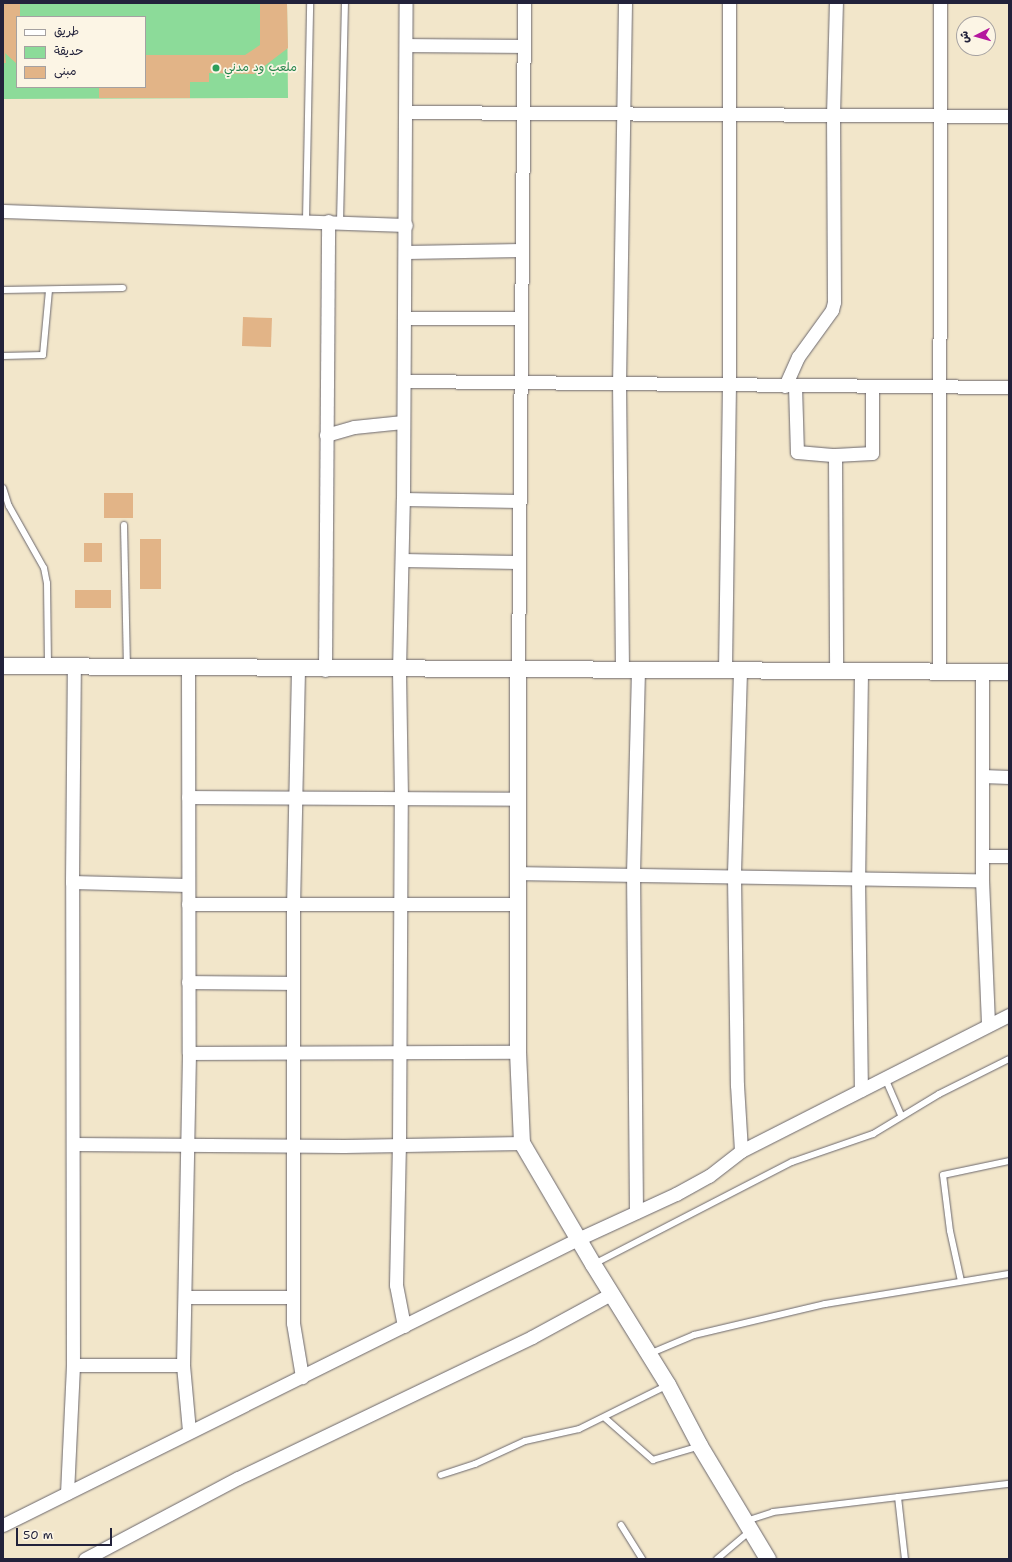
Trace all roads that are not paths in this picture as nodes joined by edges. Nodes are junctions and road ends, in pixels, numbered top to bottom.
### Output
1 (310, 3) edge
2 (345, 3) edge
3 (406, 3) edge
4 (524, 3) edge
5 (625, 3) edge
6 (729, 3) edge
7 (836, 3) edge
8 (940, 3) edge
9 (406, 45) junction
10 (523, 46) junction
11 (406, 112) junction
12 (521, 115) junction
13 (729, 115) junction
14 (833, 115) junction
15 (624, 116) junction
16 (941, 116) junction
17 (1009, 116) edge
18 (3, 211) edge
19 (306, 220) junction
20 (334, 221) junction
21 (406, 225) junction
22 (521, 250) junction
23 (406, 252) junction
24 (123, 288) dead end
25 (3, 290) edge
26 (49, 290) junction
27 (404, 318) junction
28 (521, 318) junction
29 (3, 356) edge
30 (404, 381) junction
31 (520, 384) junction
32 (619, 385) junction
33 (729, 386) junction
34 (790, 386) junction
35 (872, 386) junction
36 (940, 386) junction
37 (1009, 387) edge
38 (403, 422) junction
39 (326, 436) junction
40 (835, 455) junction
41 (3, 488) edge
42 (403, 499) junction
43 (519, 501) junction
44 (124, 525) dead end
45 (402, 560) junction
46 (518, 562) junction
47 (3, 666) edge
48 (48, 667) junction
49 (74, 667) junction
50 (127, 667) junction
51 (188, 668) junction
52 (622, 668) junction
53 (298, 669) junction
54 (638, 669) junction
55 (325, 670) junction
56 (399, 670) junction
57 (518, 670) junction
58 (733, 670) junction
59 (836, 672) junction
60 (861, 672) junction
61 (939, 672) junction
62 (982, 672) junction
63 (1009, 672) edge
64 (982, 776) junction
65 (1009, 777) edge
66 (188, 797) junction
67 (401, 798) junction
68 (295, 799) junction
69 (517, 799) junction
70 (983, 856) junction
71 (1009, 856) edge
72 (518, 873) junction
73 (633, 874) junction
74 (734, 876) junction
75 (858, 879) junction
76 (982, 880) junction
77 (72, 882) junction
78 (187, 885) junction
79 (188, 904) junction
80 (293, 904) junction
81 (519, 904) junction
82 (400, 905) junction
83 (188, 982) junction
84 (293, 982) junction
85 (1009, 1015) edge
86 (988, 1025) junction
87 (292, 1052) junction
88 (400, 1052) junction
89 (518, 1052) junction
90 (189, 1053) junction
91 (1009, 1058) edge
92 (886, 1078) junction
93 (862, 1090) junction
94 (902, 1115) junction
95 (522, 1143) junction
96 (73, 1144) junction
97 (188, 1144) junction
98 (399, 1145) junction
99 (293, 1146) junction
100 (741, 1151) junction
101 (1009, 1160) edge
102 (636, 1212) junction
103 (578, 1239) junction
104 (593, 1264) junction
105 (1009, 1274) edge
106 (961, 1281) junction
107 (611, 1294) junction
108 (185, 1297) junction
109 (293, 1298) junction
110 (404, 1326) junction
111 (649, 1354) junction
112 (73, 1365) junction
113 (183, 1365) junction
114 (302, 1377) junction
115 (668, 1385) junction
116 (605, 1418) junction
117 (189, 1431) junction
118 (700, 1446) junction
119 (441, 1475) dead end
120 (1009, 1484) edge
121 (67, 1493) junction
122 (898, 1497) junction
123 (3, 1525) edge
124 (621, 1525) dead end
125 (749, 1526) junction
126 (85, 1559) edge
127 (642, 1559) edge
128 (717, 1559) edge
129 (768, 1559) edge
130 (905, 1559) edge

1 - 19 lane
2 - 20 lane
3 - 9 street
4 - 10 street
5 - 15 street
6 - 13 street
7 - 14 street
8 - 16 street
9 - 10 street
9 - 11 street
10 - 12 street
11 - 12 street
11 - 21 street
12 - 15 street
12 - 22 street
13 - 14 street
13 - 15 street
13 - 33 street
14 - 16 street
14 - 34 street
15 - 32 street
16 - 17 street
16 - 36 street
18 - 19 street
19 - 20 street
20 - 21 street
20 - 39 street
21 - 23 street
22 - 23 street
22 - 28 street
23 - 27 street
24 - 26 lane
25 - 26 lane
26 - 29 lane
27 - 28 street
27 - 30 street
28 - 31 street
30 - 31 street
30 - 38 street
31 - 32 street
31 - 43 street
32 - 33 street
32 - 52 street
33 - 34 street
33 - 58 street
34 - 35 street
34 - 40 street
35 - 36 street
35 - 40 street
36 - 37 street
36 - 61 street
38 - 39 street
38 - 42 street
39 - 55 street
40 - 59 street
41 - 48 lane
42 - 43 street
42 - 45 street
43 - 46 street
44 - 50 lane
45 - 46 street
45 - 56 street
46 - 57 street
47 - 48 street
48 - 49 street
49 - 50 street
49 - 77 street
50 - 51 street
51 - 53 street
51 - 66 street
52 - 54 street
52 - 57 street
53 - 55 street
53 - 68 street
54 - 58 street
54 - 73 street
55 - 56 street
56 - 57 street
56 - 67 street
57 - 69 street
58 - 59 street
58 - 74 street
59 - 60 street
60 - 61 street
60 - 75 street
61 - 62 street
62 - 63 street
62 - 64 street
64 - 65 street
64 - 70 street
66 - 68 street
66 - 78 street
67 - 68 street
67 - 69 street
67 - 82 street
68 - 80 street
69 - 72 street
70 - 71 street
70 - 76 street
72 - 73 street
72 - 81 street
73 - 74 street
73 - 102 street
74 - 75 street
74 - 100 street
75 - 76 street
75 - 93 street
76 - 86 street
77 - 78 street
77 - 96 street
78 - 79 street
79 - 80 street
79 - 83 street
80 - 82 street
80 - 84 street
81 - 82 street
81 - 89 street
82 - 88 street
83 - 84 street
83 - 90 street
84 - 87 street
85 - 86 street
86 - 92 street
87 - 88 street
87 - 90 street
87 - 99 street
88 - 89 street
88 - 98 street
89 - 95 street
90 - 97 street
91 - 94 lane
92 - 93 street
92 - 94 lane
93 - 100 street
94 - 104 lane
95 - 98 street
95 - 103 street
96 - 97 street
96 - 112 street
97 - 99 street
97 - 108 street
98 - 99 street
98 - 110 street
99 - 109 street
100 - 102 street
101 - 106 lane
102 - 103 street
103 - 104 street
103 - 110 street
104 - 107 street
105 - 106 lane
106 - 111 lane
107 - 111 street
107 - 126 street
108 - 109 street
108 - 113 street
109 - 114 street
110 - 114 street
111 - 115 street
112 - 113 street
112 - 121 street
113 - 117 street
114 - 117 street
115 - 116 lane
115 - 118 street
116 - 118 lane
116 - 119 lane
117 - 121 street
118 - 125 street
120 - 122 lane
121 - 123 street
122 - 125 lane
122 - 130 lane
124 - 127 lane
125 - 128 lane
125 - 129 street

